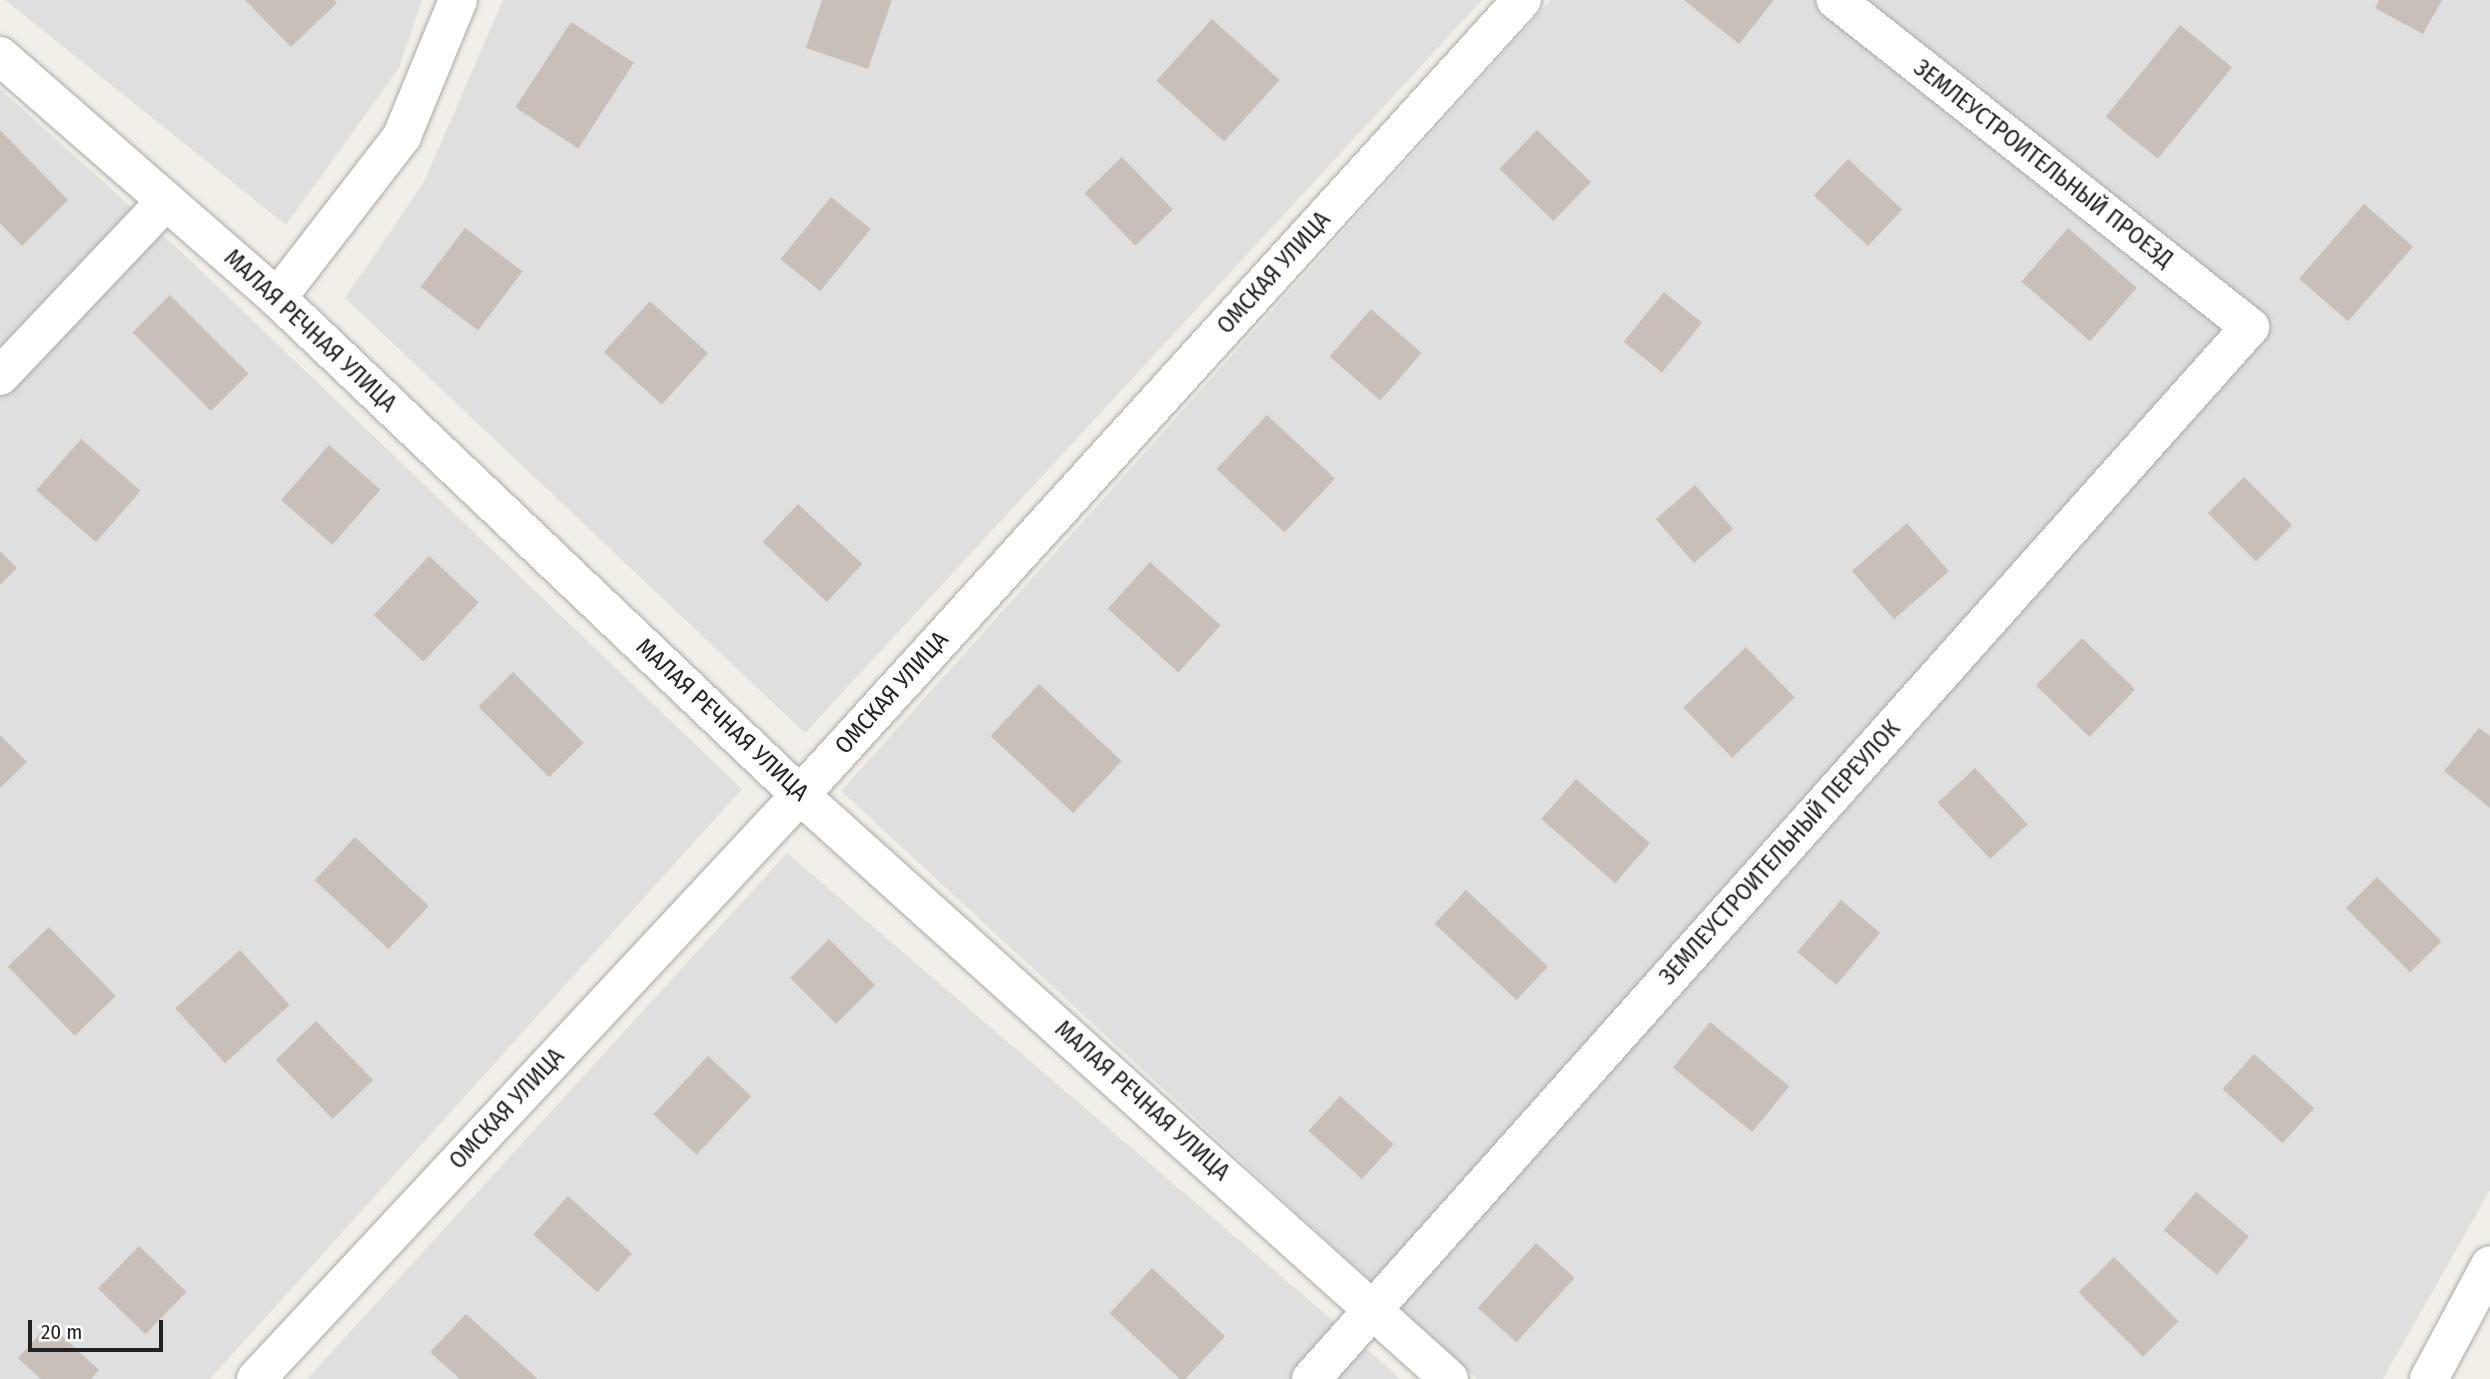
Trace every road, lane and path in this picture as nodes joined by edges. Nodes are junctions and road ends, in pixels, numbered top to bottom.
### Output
1 (458, 0) edge
2 (1522, 0) edge
3 (1836, 0) edge
4 (0, 56) edge
5 (166, 201) junction
6 (277, 298) junction
7 (2250, 327) joint
8 (0, 376) edge
9 (800, 795) junction
10 (2490, 1265) edge
11 (1373, 1307) junction
12 (256, 1379) edge
13 (1311, 1379) edge
14 (1449, 1379) edge
15 (2429, 1379) edge

1 - 6 street
2 - 9 street, ОМСКАЯ УЛИЦА
3 - 7 street, ЗЕМЛЕУСТРОИТЕЛЬНЫЙ ПРОЕЗД
4 - 5 street, МАЛАЯ РЕЧНАЯ УЛИЦА
5 - 6 street, МАЛАЯ РЕЧНАЯ УЛИЦА
5 - 8 street
6 - 9 street, МАЛАЯ РЕЧНАЯ УЛИЦА
7 - 11 street, ЗЕМЛЕУСТРОИТЕЛЬНЫЙ ПЕРЕУЛОК
9 - 11 street, МАЛАЯ РЕЧНАЯ УЛИЦА
9 - 12 street, ОМСКАЯ УЛИЦА
10 - 15 street
11 - 13 street, ЗЕМЛЕУСТРОИТЕЛЬНЫЙ ПЕРЕУЛОК
11 - 14 street, МАЛАЯ РЕЧНАЯ УЛИЦА

